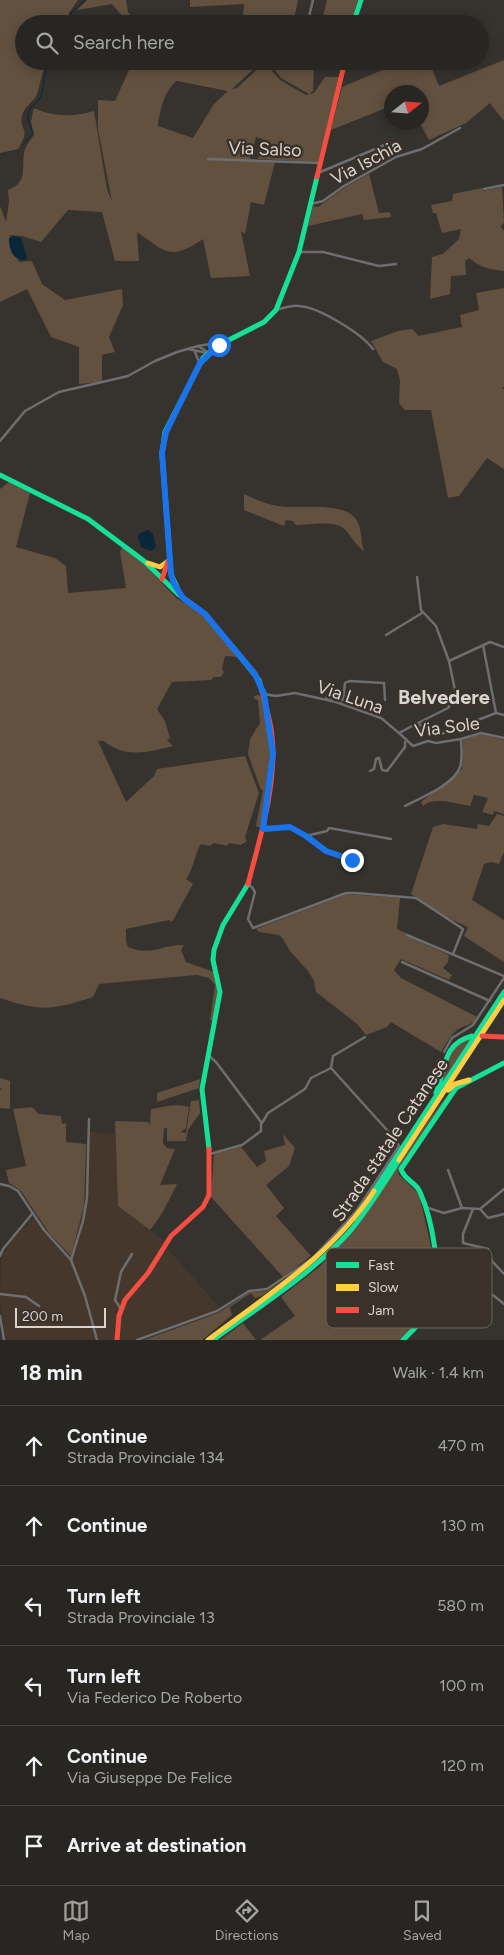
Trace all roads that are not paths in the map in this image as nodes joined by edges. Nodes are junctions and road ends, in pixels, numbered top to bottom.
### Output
1 (313, 0) edge
2 (361, 0) edge
3 (309, 15) edge
4 (356, 15) edge
5 (342, 70) edge
6 (460, 128) dead end
7 (387, 144) dead end
8 (208, 159) dead end
9 (321, 163) junction
10 (318, 173) junction
11 (504, 184) edge
12 (484, 189) dead end
13 (311, 204) junction
14 (299, 252) junction
15 (396, 264) dead end
16 (276, 310) junction
17 (226, 341) junction
18 (198, 346) junction
19 (187, 349) junction
20 (373, 349) dead end
21 (194, 350) junction
22 (209, 353) junction
23 (200, 363) junction
24 (0, 441) edge
25 (0, 475) edge
26 (168, 541) junction
27 (168, 560) junction
28 (144, 561) junction
29 (171, 574) junction
30 (417, 577) dead end
31 (162, 579) junction
32 (183, 598) junction
33 (422, 612) junction
34 (386, 635) dead end
35 (483, 646) junction
36 (504, 647) edge
37 (449, 661) junction
38 (264, 694) junction
39 (322, 699) junction
40 (385, 700) dead end
41 (496, 713) junction
42 (504, 715) edge
43 (418, 723) junction
44 (399, 733) junction
45 (504, 738) edge
46 (461, 739) junction
47 (405, 741) junction
48 (370, 771) dead end
49 (405, 806) dead end
50 (263, 829) junction
51 (306, 836) junction
52 (391, 839) dead end
53 (355, 863) dead end
54 (248, 886) junction
55 (408, 935) dead end
56 (453, 954) junction
57 (402, 962) dead end
58 (504, 977) edge
59 (504, 992) edge
60 (490, 1000) junction
61 (504, 1000) edge
62 (472, 1036) dead end
63 (482, 1036) dead end
64 (365, 1037) dead end
65 (504, 1037) edge
66 (444, 1052) dead end
67 (208, 1055) junction
68 (504, 1063) edge
69 (331, 1068) junction
70 (469, 1080) junction
71 (441, 1096) junction
72 (427, 1112) junction
73 (89, 1119) dead end
74 (262, 1125) junction
75 (210, 1154) junction
76 (448, 1170) dead end
77 (0, 1184) edge
78 (504, 1189) edge
79 (423, 1207) junction
80 (462, 1208) junction
81 (473, 1208) junction
82 (480, 1209) junction
83 (32, 1214) junction
84 (504, 1214) edge
85 (328, 1248) edge
86 (334, 1248) edge
87 (433, 1248) edge
88 (484, 1248) edge
89 (326, 1250) edge
90 (132, 1254) dead end
91 (326, 1255) edge
92 (0, 1256) edge
93 (71, 1260) junction
94 (492, 1260) edge
95 (504, 1274) edge
96 (0, 1294) edge
97 (492, 1294) edge
98 (504, 1304) edge
99 (39, 1306) dead end
100 (121, 1309) junction
101 (0, 1316) edge
102 (413, 1328) edge
103 (4, 1340) edge
104 (97, 1340) edge
105 (117, 1340) edge
106 (137, 1340) edge
107 (208, 1340) edge
108 (213, 1340) edge
109 (403, 1340) edge

1 - 3 street
2 - 4 main road
5 - 9 main road
6 - 13 street, Via Ischia
7 - 10 street
8 - 9 street, Via Salso
9 - 10 main road
10 - 13 main road
11 - 12 street
13 - 14 main road
14 - 15 street
14 - 16 main road
16 - 17 main road
16 - 20 street
17 - 18 street
17 - 22 main road
18 - 19 street
18 - 22 street
19 - 21 street
19 - 24 street
21 - 22 street
21 - 23 street
22 - 23 main road
23 - 26 main road
25 - 28 main road
26 - 27 main road
26 - 29 main road
27 - 28 main road
27 - 31 main road
28 - 31 main road
29 - 31 main road
29 - 32 main road
30 - 33 street
31 - 32 main road
32 - 38 main road
33 - 34 street
33 - 37 street
35 - 36 street
35 - 37 street
35 - 41 street
37 - 43 street, Via Luna
38 - 39 street, Via Luna
38 - 50 main road
39 - 40 street
39 - 44 street, Via Luna
41 - 42 street
41 - 43 street
43 - 44 street, Via Luna
44 - 47 street, Via Sole
45 - 46 street, Via Sole
46 - 47 street, Via Sole
46 - 49 street
47 - 48 street
50 - 51 street
50 - 54 main road
51 - 52 street
51 - 53 street
54 - 56 street
54 - 67 main road
55 - 56 street
56 - 58 street
57 - 60 street
58 - 60 street
59 - 72 main road, Strada statale Catanese
60 - 66 street
61 - 71 main road, Strada statale Catanese
62 - 72 main road
63 - 65 main road
64 - 69 street
67 - 74 street
67 - 75 main road
68 - 70 main road
69 - 74 street
69 - 106 street
70 - 71 main road
70 - 79 main road
71 - 86 main road, Strada statale Catanese
72 - 85 main road, Strada statale Catanese
73 - 93 street
74 - 75 street
75 - 100 main road
76 - 80 street
77 - 83 street
78 - 82 street
79 - 80 street
79 - 87 main road
80 - 81 street
81 - 82 street
81 - 88 street
82 - 84 street
83 - 92 street
83 - 93 street
89 - 107 main road, Strada statale Catanese
90 - 100 street
91 - 108 main road, Strada statale Catanese
93 - 104 street
94 - 95 street
96 - 99 street
97 - 98 street
100 - 105 main road
101 - 103 street
102 - 109 main road

